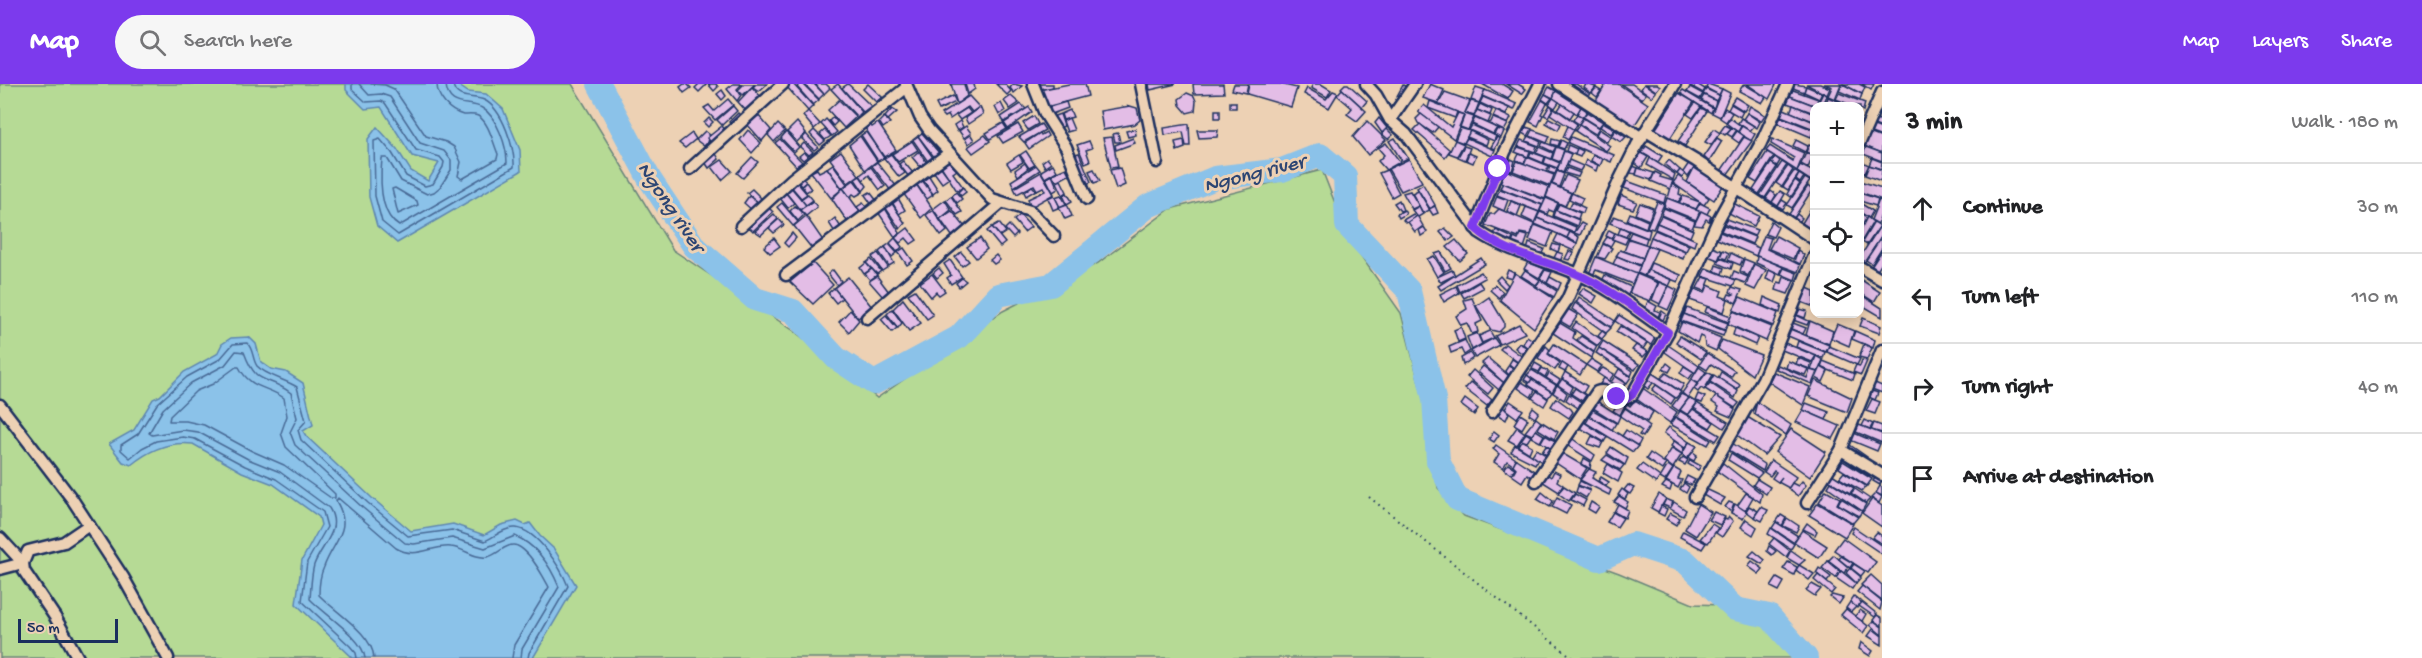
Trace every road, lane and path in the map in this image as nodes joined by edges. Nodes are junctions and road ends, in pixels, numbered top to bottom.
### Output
1 (783, 84) edge
2 (1033, 84) edge
3 (1141, 84) edge
4 (1366, 84) edge
5 (1415, 84) edge
6 (1540, 84) edge
7 (1559, 84) edge
8 (1675, 84) edge
9 (1788, 84) edge
10 (907, 85) edge
11 (1882, 92) edge
12 (1390, 120) junction
13 (1864, 133) edge
14 (1644, 134) junction
15 (949, 153) junction
16 (1157, 162) dead end
17 (690, 169) dead end
18 (1736, 189) junction
19 (1087, 199) dead end
20 (1001, 204) junction
21 (741, 226) dead end
22 (1475, 228) junction
23 (1054, 236) dead end
24 (1810, 236) edge
25 (1812, 264) edge
26 (1864, 269) edge
27 (786, 275) dead end
28 (1579, 275) junction
29 (1882, 280) edge
30 (867, 318) dead end
31 (1668, 332) junction
32 (1882, 350) edge
33 (0, 405) edge
34 (1492, 412) dead end
35 (1841, 450) junction
36 (1882, 475) edge
37 (1536, 481) dead end
38 (1369, 497) dead end
39 (1695, 497) dead end
40 (1808, 503) dead end
41 (89, 525) junction
42 (0, 538) edge
43 (23, 563) junction
44 (0, 569) edge
45 (78, 658) edge
46 (168, 658) edge
47 (1573, 658) edge

1 - 17 street
2 - 19 street
3 - 16 street
4 - 12 street
5 - 12 street
6 - 22 street
7 - 14 street
8 - 14 street
9 - 18 street
10 - 15 street
10 - 21 street
11 - 13 street
12 - 22 street
14 - 18 street
14 - 28 street
15 - 20 street
15 - 27 street
18 - 24 street
18 - 31 street
20 - 23 street
20 - 30 street
22 - 28 street
25 - 39 street
26 - 29 street
28 - 31 street
28 - 34 street
31 - 37 street
32 - 35 street
33 - 41 street
35 - 36 street
35 - 40 street
38 - 47 path
41 - 43 street
41 - 46 street
42 - 43 street
43 - 44 street
43 - 45 street

